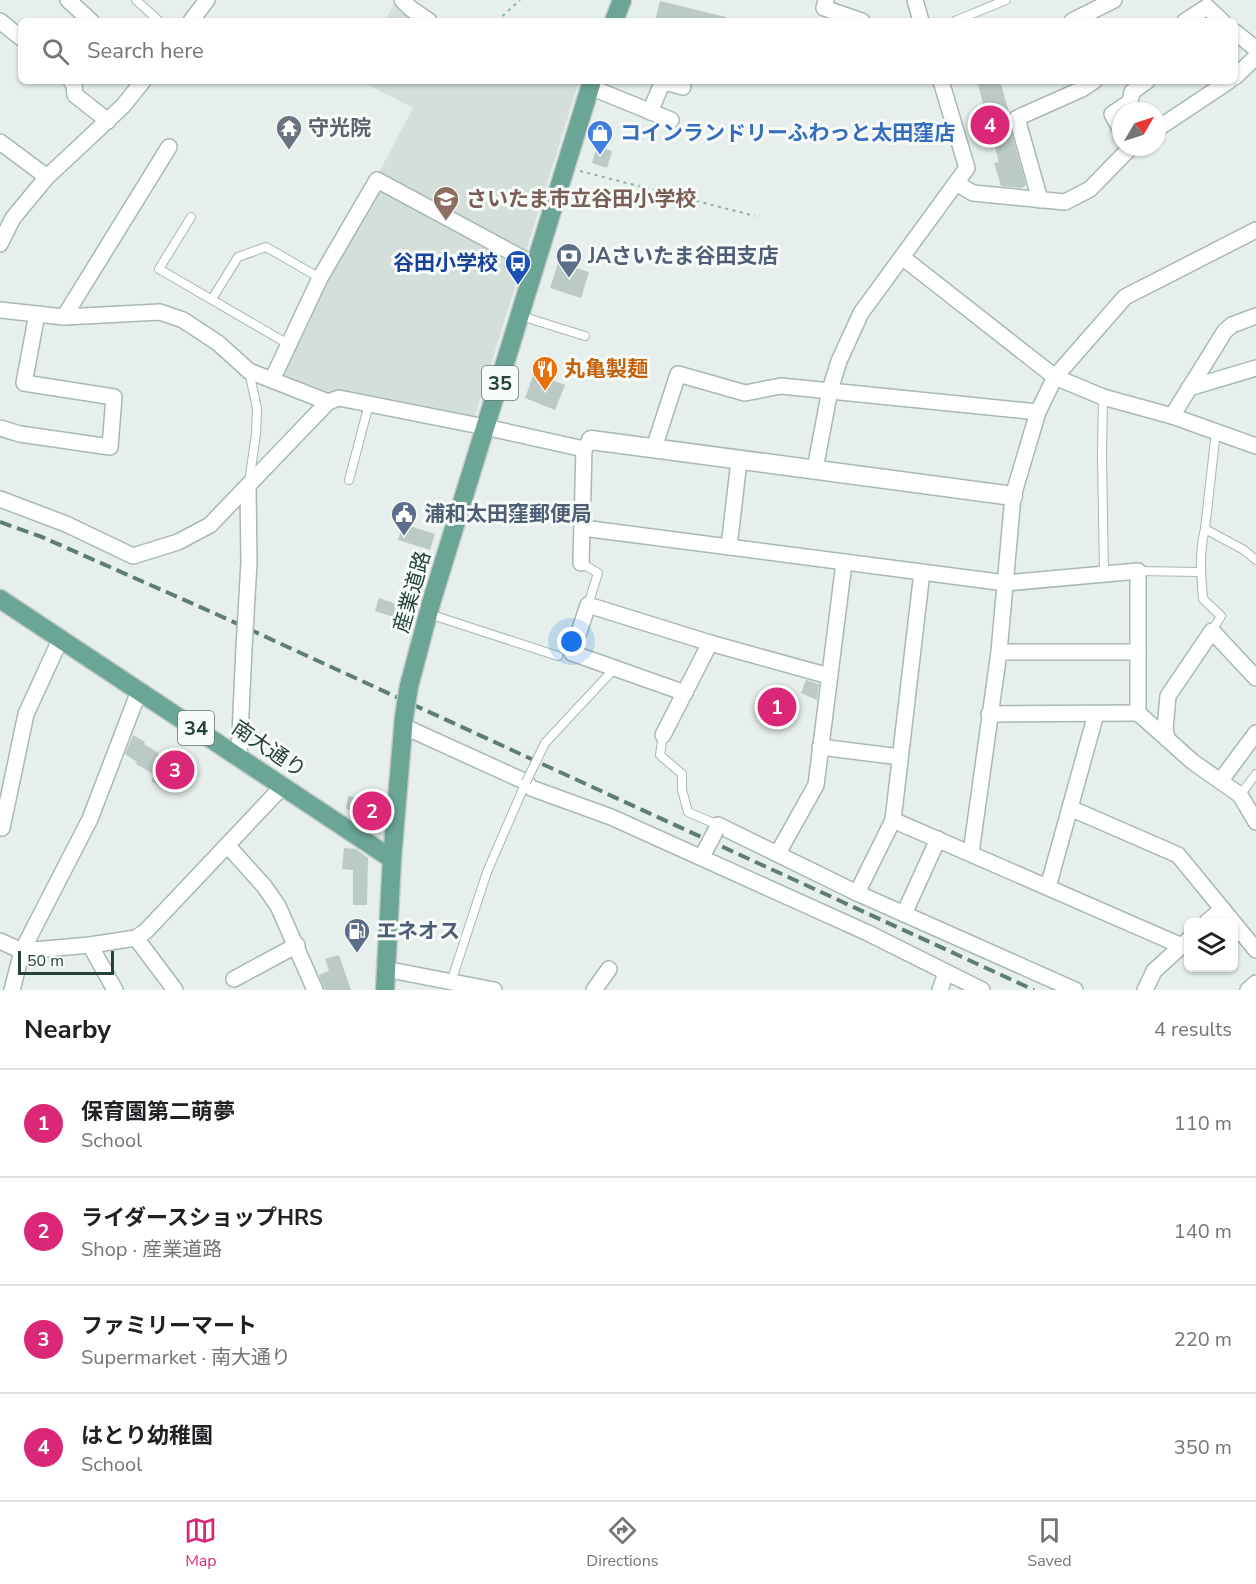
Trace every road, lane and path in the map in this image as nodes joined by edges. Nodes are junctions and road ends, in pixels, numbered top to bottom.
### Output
1 (68, 0) edge
2 (136, 0) edge
3 (402, 0) edge
4 (520, 0) edge
5 (622, 0) edge
6 (826, 0) edge
7 (915, 0) edge
8 (1006, 0) edge
9 (1114, 0) edge
10 (205, 1) edge
11 (88, 18) edge
12 (156, 18) edge
13 (193, 18) edge
14 (425, 18) edge
15 (500, 18) edge
16 (615, 18) edge
17 (853, 18) edge
18 (920, 18) edge
19 (962, 18) edge
20 (1078, 18) edge
21 (1190, 18) edge
22 (1219, 18) edge
23 (0, 21) edge
24 (1238, 34) edge
25 (18, 36) edge
26 (1256, 49) edge
27 (1256, 57) edge
28 (1238, 74) edge
29 (74, 84) edge
30 (141, 84) edge
31 (591, 84) edge
32 (661, 84) edge
33 (672, 84) edge
34 (942, 84) edge
35 (1090, 84) edge
36 (1143, 84) edge
37 (1224, 84) edge
38 (683, 87) dead end
39 (1130, 102) edge
40 (650, 111) junction
41 (671, 120) dead end
42 (108, 121) junction
43 (1166, 123) edge
44 (0, 142) edge
45 (169, 147) dead end
46 (1122, 156) edge
47 (566, 167) junction
48 (47, 177) junction
49 (956, 183) junction
50 (1040, 200) junction
51 (0, 209) edge
52 (755, 216) dead end
53 (191, 217) dead end
54 (13, 218) junction
55 (1256, 230) edge
56 (0, 244) edge
57 (902, 257) junction
58 (535, 265) junction
59 (320, 278) junction
60 (212, 299) junction
61 (0, 310) edge
62 (37, 314) junction
63 (521, 316) junction
64 (1256, 316) edge
65 (64, 317) junction
66 (585, 336) dead end
67 (288, 344) junction
68 (1256, 368) edge
69 (249, 370) junction
70 (1055, 377) junction
71 (272, 380) junction
72 (1189, 388) junction
73 (830, 390) junction
74 (1103, 397) junction
75 (328, 402) junction
76 (369, 404) junction
77 (1038, 412) junction
78 (1172, 416) junction
79 (485, 427) junction
80 (0, 429) edge
81 (1216, 432) junction
82 (588, 445) junction
83 (1256, 446) edge
84 (654, 448) junction
85 (739, 461) junction
86 (815, 469) junction
87 (350, 480) dead end
88 (248, 486) junction
89 (1014, 496) junction
90 (0, 499) edge
91 (583, 528) junction
92 (1205, 529) junction
93 (729, 547) junction
94 (1256, 560) edge
95 (581, 563) joint
96 (844, 563) junction
97 (1138, 571) junction
98 (922, 572) junction
99 (1200, 572) junction
100 (1104, 574) junction
101 (1006, 583) junction
102 (0, 599) edge
103 (588, 605) junction
104 (429, 614) junction
105 (1212, 631) junction
106 (60, 640) junction
107 (710, 643) junction
108 (999, 652) junction
109 (1138, 652) junction
110 (558, 656) dead end
111 (615, 668) junction
112 (829, 676) junction
113 (1256, 678) edge
114 (139, 691) junction
115 (685, 693) junction
116 (1138, 713) junction
117 (989, 714) junction
118 (1096, 714) junction
119 (404, 721) junction
120 (1256, 733) edge
121 (663, 735) joint
122 (1167, 738) junction
123 (820, 747) junction
124 (239, 756) junction
125 (900, 757) junction
126 (1256, 774) edge
127 (1221, 780) junction
128 (526, 782) junction
129 (284, 786) junction
130 (1240, 795) junction
131 (1070, 808) junction
132 (893, 819) junction
133 (1256, 822) edge
134 (1, 828) edge
135 (717, 828) junction
136 (938, 839) junction
137 (228, 846) junction
138 (778, 853) junction
139 (971, 853) junction
140 (703, 855) junction
141 (392, 859) junction
142 (1048, 887) junction
143 (857, 893) junction
144 (1222, 909) junction
145 (904, 914) junction
146 (1212, 918) edge
147 (136, 938) junction
148 (0, 941) edge
149 (1184, 943) edge
150 (1184, 944) edge
151 (90, 945) junction
152 (297, 945) junction
153 (1256, 950) edge
154 (22, 951) junction
155 (385, 969) junction
156 (609, 969) dead end
157 (946, 973) junction
158 (234, 979) dead end
159 (451, 982) junction
160 (1256, 984) edge
161 (12, 990) edge
162 (115, 990) edge
163 (175, 990) edge
164 (315, 990) edge
165 (385, 990) edge
166 (494, 990) edge
167 (594, 990) edge
168 (940, 990) edge
169 (982, 990) edge
170 (1075, 990) edge
171 (1145, 990) edge
172 (1248, 990) edge

1 - 11 street
2 - 12 lane
3 - 14 street
4 - 15 path
5 - 16 main road
6 - 17 street
7 - 18 street
8 - 19 lane
9 - 20 street
10 - 13 street
21 - 22 street
23 - 25 street
24 - 26 street
27 - 28 street
29 - 42 street
30 - 42 street
31 - 40 street
31 - 47 main road, 産業道路 / 35
32 - 40 street
33 - 38 street
34 - 49 street
35 - 50 street
36 - 39 street
37 - 43 street
40 - 41 street
42 - 48 street
44 - 48 street
45 - 65 street
46 - 50 street
47 - 52 path
47 - 58 main road, 産業道路 / 35
48 - 54 street
49 - 50 street
49 - 57 street
51 - 54 street
53 - 60 lane
54 - 56 street
55 - 70 street
57 - 70 street
57 - 73 street
58 - 59 street
58 - 63 main road, 産業道路 / 35
59 - 60 lane
59 - 67 street
60 - 67 lane
61 - 62 street
62 - 65 street
62 - 80 street
63 - 66 lane
63 - 79 main road, 産業道路 / 35
64 - 72 street
65 - 69 street
67 - 71 street
68 - 72 street
69 - 71 street
69 - 88 lane
70 - 74 street
70 - 77 street
71 - 75 street
72 - 78 street
73 - 77 street
73 - 84 street
73 - 86 street
74 - 78 street
74 - 100 lane
75 - 76 street
75 - 88 street
76 - 79 street
76 - 87 lane
77 - 89 street
78 - 81 street
79 - 82 street
79 - 104 main road, 産業道路 / 35
81 - 83 street
81 - 92 lane
82 - 84 street
82 - 91 street
84 - 85 street
85 - 86 street
85 - 93 street
86 - 89 street
88 - 90 street
88 - 124 street, bridge
89 - 101 street
91 - 93 street
91 - 95 street
92 - 94 lane
92 - 99 lane
93 - 96 street
95 - 103 lane
96 - 98 street
96 - 112 street
97 - 99 lane
97 - 100 street
97 - 109 street
98 - 101 street
98 - 125 street
99 - 105 lane
100 - 101 street
101 - 108 street
102 - 106 main road, 南大通り / 34
103 - 107 street
103 - 111 street
104 - 110 lane
104 - 119 main road, 産業道路 / 35, bridge
105 - 113 street
105 - 122 street
106 - 114 main road, 南大通り / 34
106 - 134 street
107 - 112 street
107 - 115 street
108 - 109 street
108 - 117 street
109 - 116 street
111 - 115 street
111 - 128 lane, bridge
112 - 123 street
114 - 124 main road, 南大通り / 34
114 - 154 street
115 - 121 street
116 - 118 street
116 - 122 street
117 - 118 street
117 - 139 street
118 - 131 street
119 - 128 street
119 - 141 main road, 産業道路 / 35
120 - 127 street
121 - 135 lane
122 - 127 street
123 - 125 street
123 - 138 street
124 - 129 main road, 南大通り / 34
125 - 132 street
126 - 130 lane
127 - 130 street
128 - 140 street
128 - 159 lane
129 - 137 street
129 - 141 main road, 南大通り / 34
130 - 133 street
131 - 142 street
131 - 144 street
132 - 136 street
132 - 143 street
135 - 138 street
135 - 140 street, bridge
136 - 139 street
136 - 145 street
137 - 147 street
137 - 152 street
138 - 143 street
139 - 142 street
140 - 157 street
141 - 155 main road, 産業道路
142 - 149 street
143 - 145 street
144 - 146 street
144 - 153 street
145 - 170 street
147 - 151 street
147 - 163 street
148 - 154 street
150 - 171 street
151 - 154 street
151 - 162 street
152 - 158 street
152 - 164 street
154 - 161 street
155 - 159 street
155 - 165 main road, 産業道路
156 - 167 street
157 - 168 street
157 - 169 street
159 - 166 street
160 - 172 street

